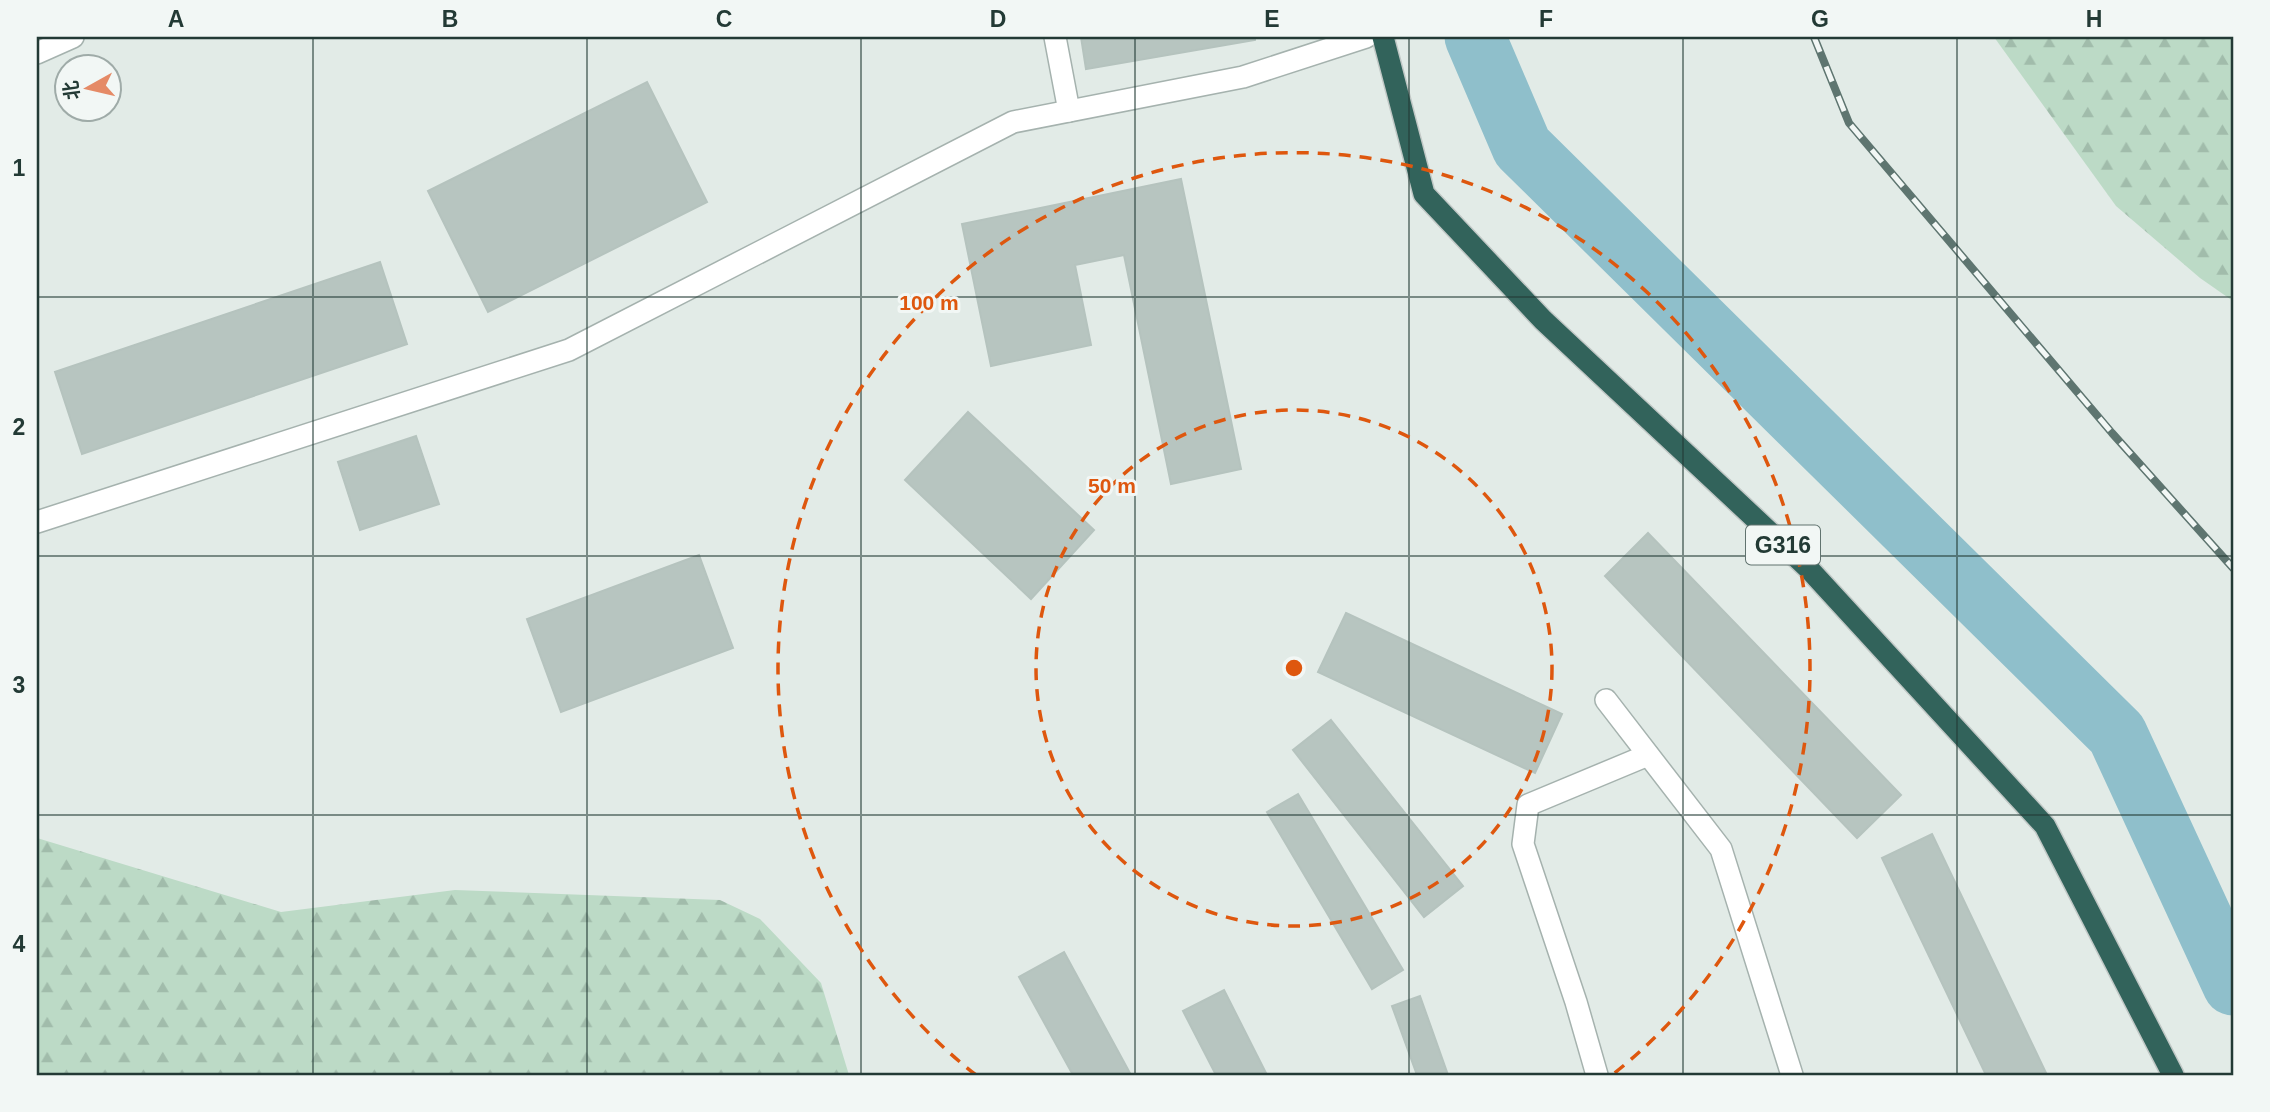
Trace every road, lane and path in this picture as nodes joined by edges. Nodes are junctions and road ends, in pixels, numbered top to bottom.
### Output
1 (73, 37) edge
2 (1055, 37) edge
3 (1366, 37) edge
4 (1383, 37) edge
5 (37, 53) edge
6 (1069, 111) junction
7 (37, 522) edge
8 (1606, 700) dead end
9 (1648, 755) junction
10 (1597, 1075) edge
11 (1792, 1075) edge
12 (2173, 1075) edge

1 - 5 street
2 - 6 street
3 - 6 street
4 - 12 highway, G316
6 - 7 street
8 - 9 street
9 - 10 street
9 - 11 street

